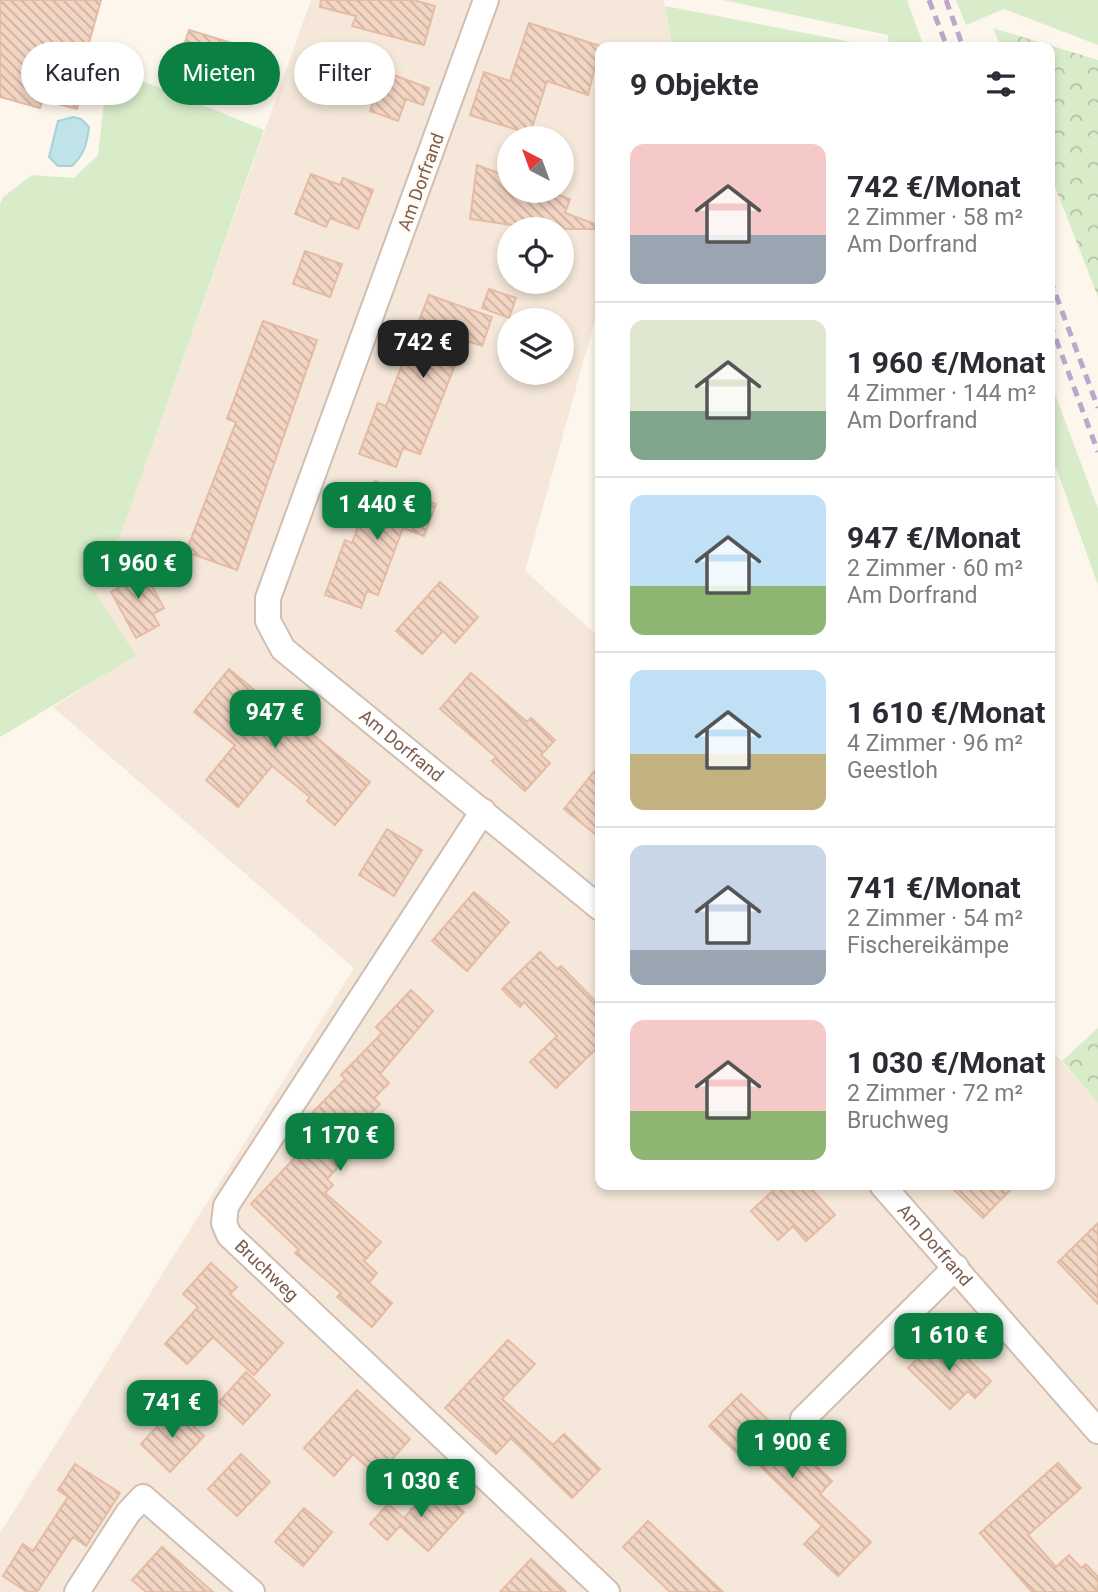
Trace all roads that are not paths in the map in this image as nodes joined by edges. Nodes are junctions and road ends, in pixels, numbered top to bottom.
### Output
1 (486, 0) edge
2 (483, 811) junction
3 (595, 904) edge
4 (887, 1190) edge
5 (956, 1267) junction
6 (803, 1419) dead end
7 (1098, 1431) edge
8 (77, 1592) edge
9 (252, 1592) edge
10 (607, 1592) edge

1 - 2 street, Am Dorfrand
2 - 3 street, Am Dorfrand
2 - 10 street, Bruchweg
4 - 5 street, Am Dorfrand
5 - 6 street
5 - 7 street, Am Dorfrand
8 - 9 street

